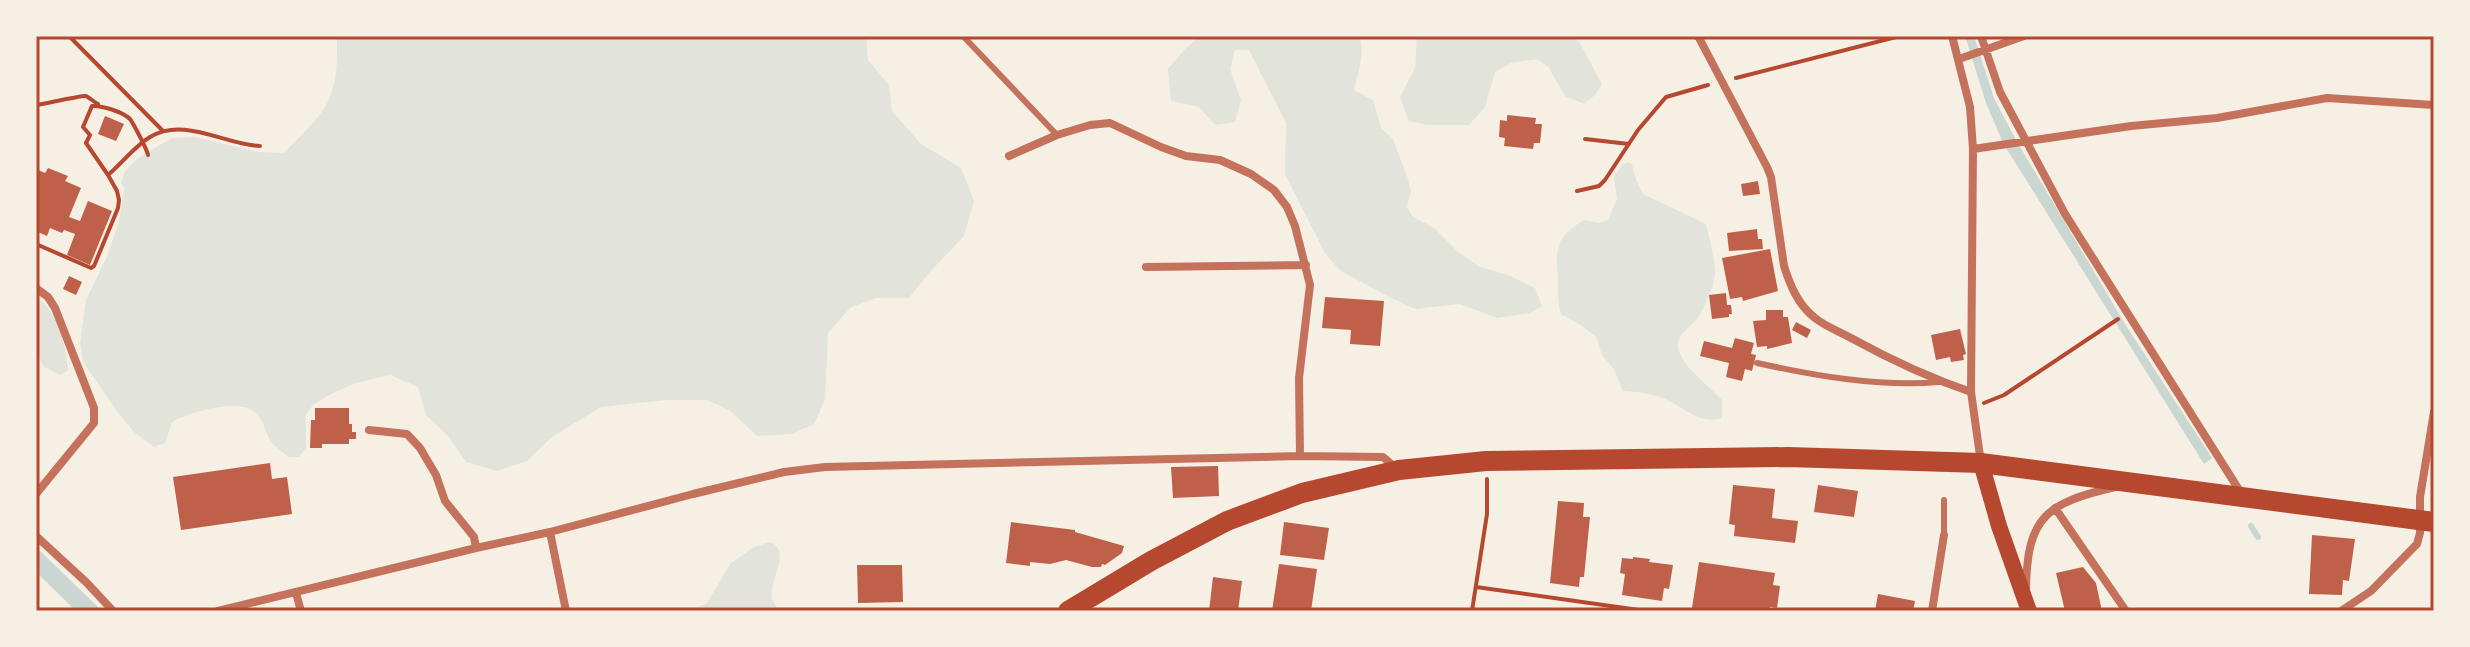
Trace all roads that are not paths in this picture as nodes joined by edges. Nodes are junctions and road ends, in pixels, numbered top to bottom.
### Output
1 (963, 36) edge
2 (1698, 36) edge
3 (1952, 36) edge
4 (1981, 36) edge
5 (2024, 36) edge
6 (1986, 51) junction
7 (1959, 59) junction
8 (2434, 105) edge
9 (1057, 135) junction
10 (2028, 141) junction
11 (1973, 149) junction
12 (1009, 156) dead end
13 (1306, 265) junction
14 (1146, 267) dead end
15 (36, 288) edge
16 (1757, 363) dead end
17 (1939, 382) junction
18 (1971, 392) junction
19 (2434, 412) edge
20 (369, 430) dead end
21 (1300, 456) junction
22 (1981, 463) junction
23 (1399, 470) junction
24 (2131, 483) junction
25 (36, 494) edge
26 (2243, 497) junction
27 (1944, 500) dead end
28 (2055, 508) junction
29 (2427, 521) edge
30 (550, 532) junction
31 (1944, 535) joint
32 (36, 536) edge
33 (476, 548) junction
34 (296, 593) junction
35 (2027, 606) edge
36 (113, 611) edge
37 (218, 611) edge
38 (301, 611) edge
39 (566, 611) edge
40 (1068, 611) edge
41 (1932, 611) edge
42 (2126, 611) edge
43 (2341, 611) edge

1 - 9 lane
2 - 17 street
3 - 7 street
4 - 6 street
5 - 6 street
6 - 7 street
6 - 10 street
7 - 11 street
8 - 10 street
9 - 12 street
9 - 13 street
10 - 11 street
10 - 26 street
11 - 18 street
13 - 14 street
13 - 21 street
15 - 25 street
16 - 17 lane
17 - 18 street
18 - 22 street
19 - 29 street
20 - 33 street
21 - 23 street
21 - 30 street
22 - 23 highway
22 - 24 highway
22 - 35 main road
23 - 40 highway
24 - 26 highway
24 - 28 street
26 - 29 highway
27 - 31 lane
28 - 35 street
28 - 42 street
29 - 43 street
30 - 33 street
30 - 39 street
31 - 41 street
32 - 36 street
33 - 34 street
34 - 37 street
34 - 38 street

